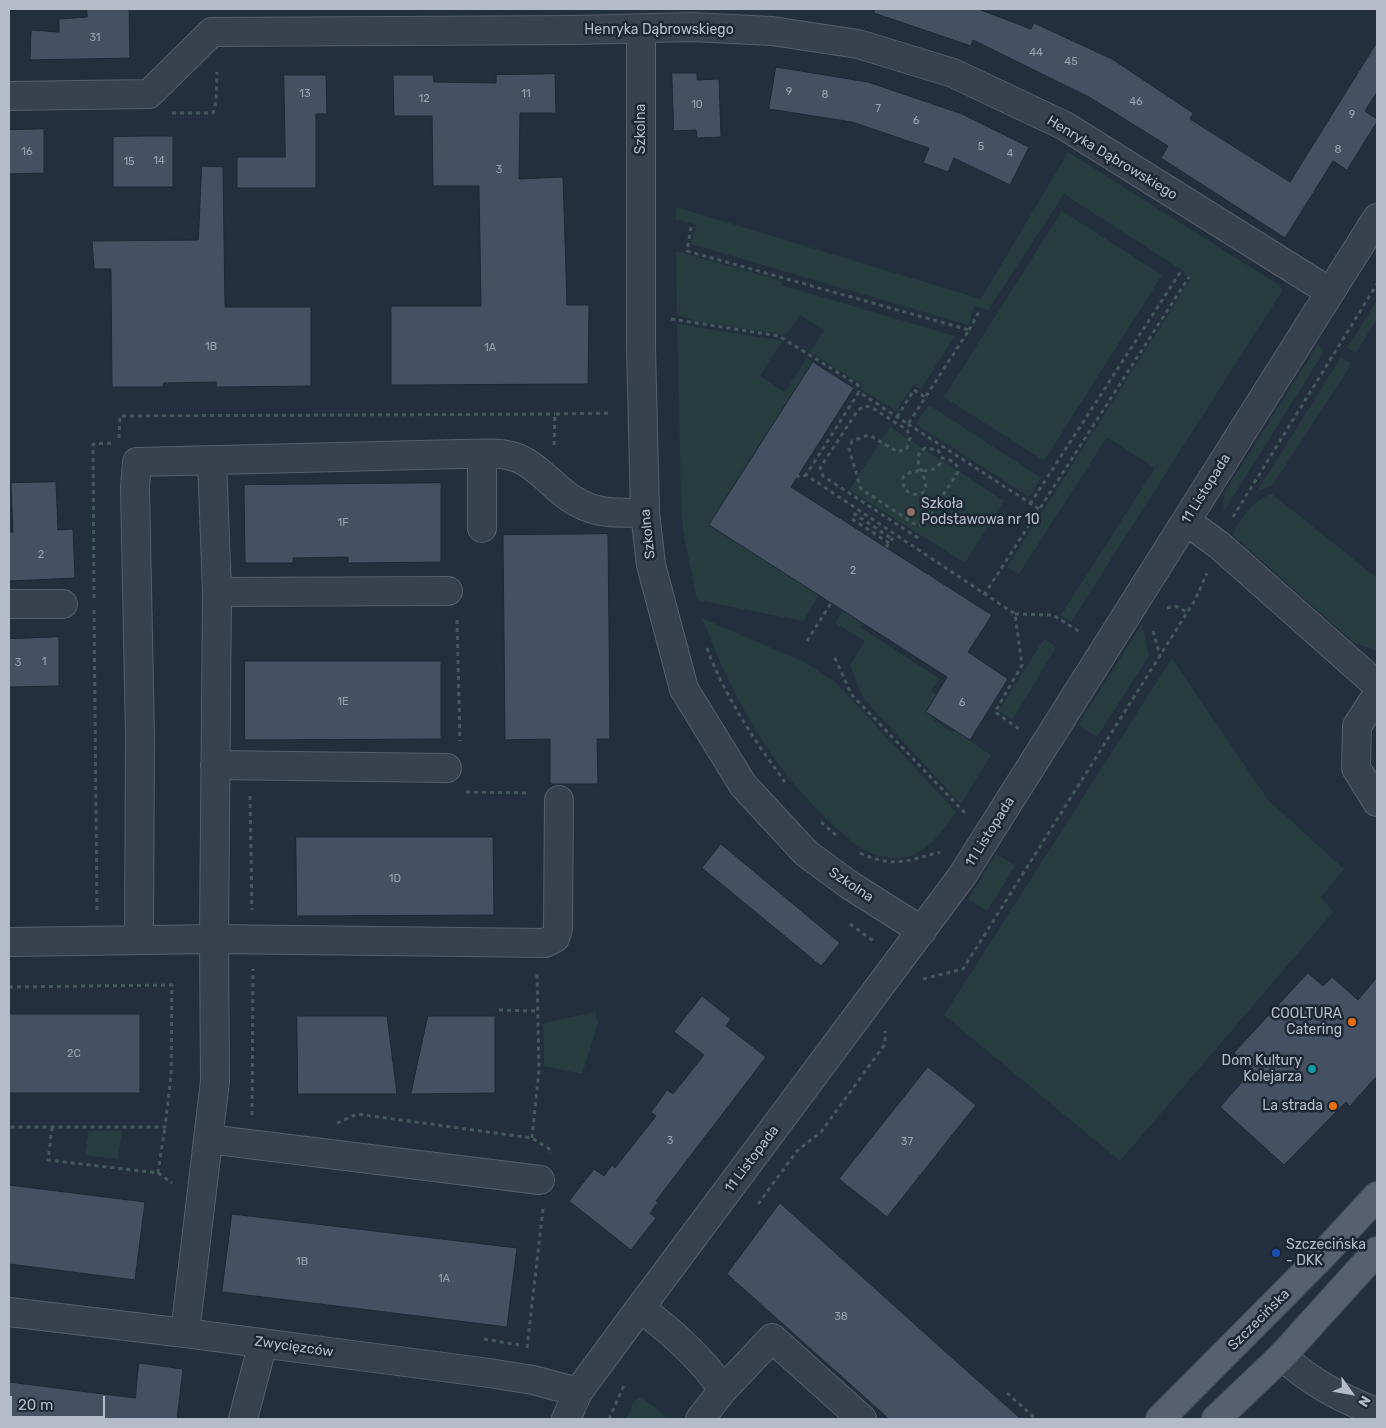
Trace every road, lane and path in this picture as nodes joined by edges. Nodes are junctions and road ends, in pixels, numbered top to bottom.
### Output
1 (574, 20) edge
2 (641, 29) junction
3 (216, 62) dead end
4 (9, 96) edge
5 (164, 114) dead end
6 (1377, 218) edge
7 (692, 227) dead end
8 (1181, 271) dead end
9 (1188, 277) dead end
10 (1377, 284) edge
11 (1330, 292) junction
12 (671, 309) dead end
13 (980, 310) dead end
14 (671, 319) junction
15 (672, 328) dead end
16 (968, 330) junction
17 (859, 392) junction
18 (925, 397) junction
19 (615, 413) dead end
20 (897, 417) junction
21 (908, 424) junction
22 (554, 452) dead end
23 (482, 454) junction
24 (942, 458) junction
25 (212, 460) junction
26 (922, 471) junction
27 (796, 475) dead end
28 (806, 476) junction
29 (1030, 504) junction
30 (1039, 509) junction
31 (645, 512) junction
32 (1186, 521) junction
33 (482, 528) dead end
34 (893, 537) junction
35 (918, 538) dead end
36 (889, 543) junction
37 (1219, 545) junction
38 (886, 547) dead end
39 (448, 591) joint
40 (217, 592) junction
41 (984, 595) junction
42 (831, 603) dead end
43 (9, 604) edge
44 (63, 604) dead end
45 (1015, 614) junction
46 (1152, 623) dead end
47 (1080, 633) dead end
48 (807, 641) dead end
49 (705, 643) dead end
50 (1160, 656) junction
51 (835, 658) dead end
52 (1377, 685) edge
53 (1377, 695) edge
54 (1020, 729) dead end
55 (461, 745) dead end
56 (215, 765) junction
57 (249, 766) junction
58 (447, 768) dead end
59 (786, 784) dead end
60 (461, 792) dead end
61 (560, 800) joint
62 (1377, 802) edge
63 (966, 814) dead end
64 (816, 816) dead end
65 (841, 839) dead end
66 (854, 850) dead end
67 (940, 852) dead end
68 (922, 931) junction
69 (214, 939) junction
70 (138, 940) junction
71 (253, 940) junction
72 (9, 942) edge
73 (535, 943) junction
74 (918, 980) dead end
75 (9, 987) edge
76 (499, 1010) dead end
77 (537, 1011) junction
78 (885, 1029) dead end
79 (9, 1127) edge
80 (52, 1127) junction
81 (165, 1127) junction
82 (532, 1138) dead end
83 (208, 1139) junction
84 (540, 1180) dead end
85 (1377, 1196) edge
86 (755, 1209) dead end
87 (1377, 1251) edge
88 (640, 1308) junction
89 (9, 1312) edge
90 (185, 1333) junction
91 (263, 1343) junction
92 (1282, 1356) junction
93 (627, 1378) dead end
94 (723, 1390) junction
95 (578, 1392) junction
96 (1007, 1393) dead end
97 (1377, 1412) edge
98 (242, 1419) edge
99 (566, 1419) edge
100 (609, 1419) edge
101 (700, 1419) edge
102 (862, 1419) edge
103 (1036, 1419) edge
104 (1160, 1419) edge
105 (1216, 1419) edge

1 - 2 street, Henryka Dąbrowskiego
1 - 4 street, Henryka Dąbrowskiego
2 - 11 street, Henryka Dąbrowskiego
2 - 31 street, Szkolna
3 - 5 path
6 - 11 street, 11 Listopada
7 - 16 path
8 - 29 path
9 - 30 path
10 - 37 path
11 - 32 street, 11 Listopada
12 - 14 path
13 - 16 path
14 - 15 path
14 - 17 path
16 - 18 path
17 - 20 path
17 - 28 path
18 - 20 path
18 - 21 path
19 - 22 path
20 - 21 path
21 - 29 path
23 - 25 street
23 - 31 street
23 - 33 street
24 - 26 path
24 - 26 path
24 - 35 path
25 - 40 street
25 - 70 street
26 - 26 path
27 - 28 path
28 - 34 path
29 - 30 path
30 - 41 path
31 - 68 street, Szkolna
32 - 37 street
32 - 68 street, 11 Listopada
34 - 36 path
34 - 36 path
34 - 41 path
36 - 38 path
37 - 50 path
37 - 52 street
39 - 40 street
39 - 55 path
40 - 56 street
41 - 45 path
42 - 48 path
43 - 44 street
45 - 47 path
45 - 54 path
46 - 50 path
49 - 59 path
50 - 74 path
51 - 63 path
53 - 62 street
56 - 57 street
56 - 69 street
57 - 58 street
57 - 71 path
60 - 61 path
61 - 73 street
64 - 65 path
66 - 67 path
68 - 88 street, 11 Listopada
69 - 70 street
69 - 71 street
69 - 83 street
70 - 72 street
71 - 73 street
73 - 77 path
75 - 81 path
76 - 77 path
77 - 82 path
78 - 86 path
79 - 80 path
80 - 81 path
80 - 81 path
83 - 84 street
83 - 90 street
85 - 104 main road, Szczecińska
87 - 92 main road
88 - 94 street
88 - 95 street, 11 Listopada
89 - 90 street, Zwycięzców
90 - 91 street, Zwycięzców
91 - 95 street, Zwycięzców
91 - 98 street
92 - 97 street
92 - 105 main road
93 - 100 path
94 - 101 street
94 - 102 street
95 - 99 street, 11 Listopada
96 - 103 path

